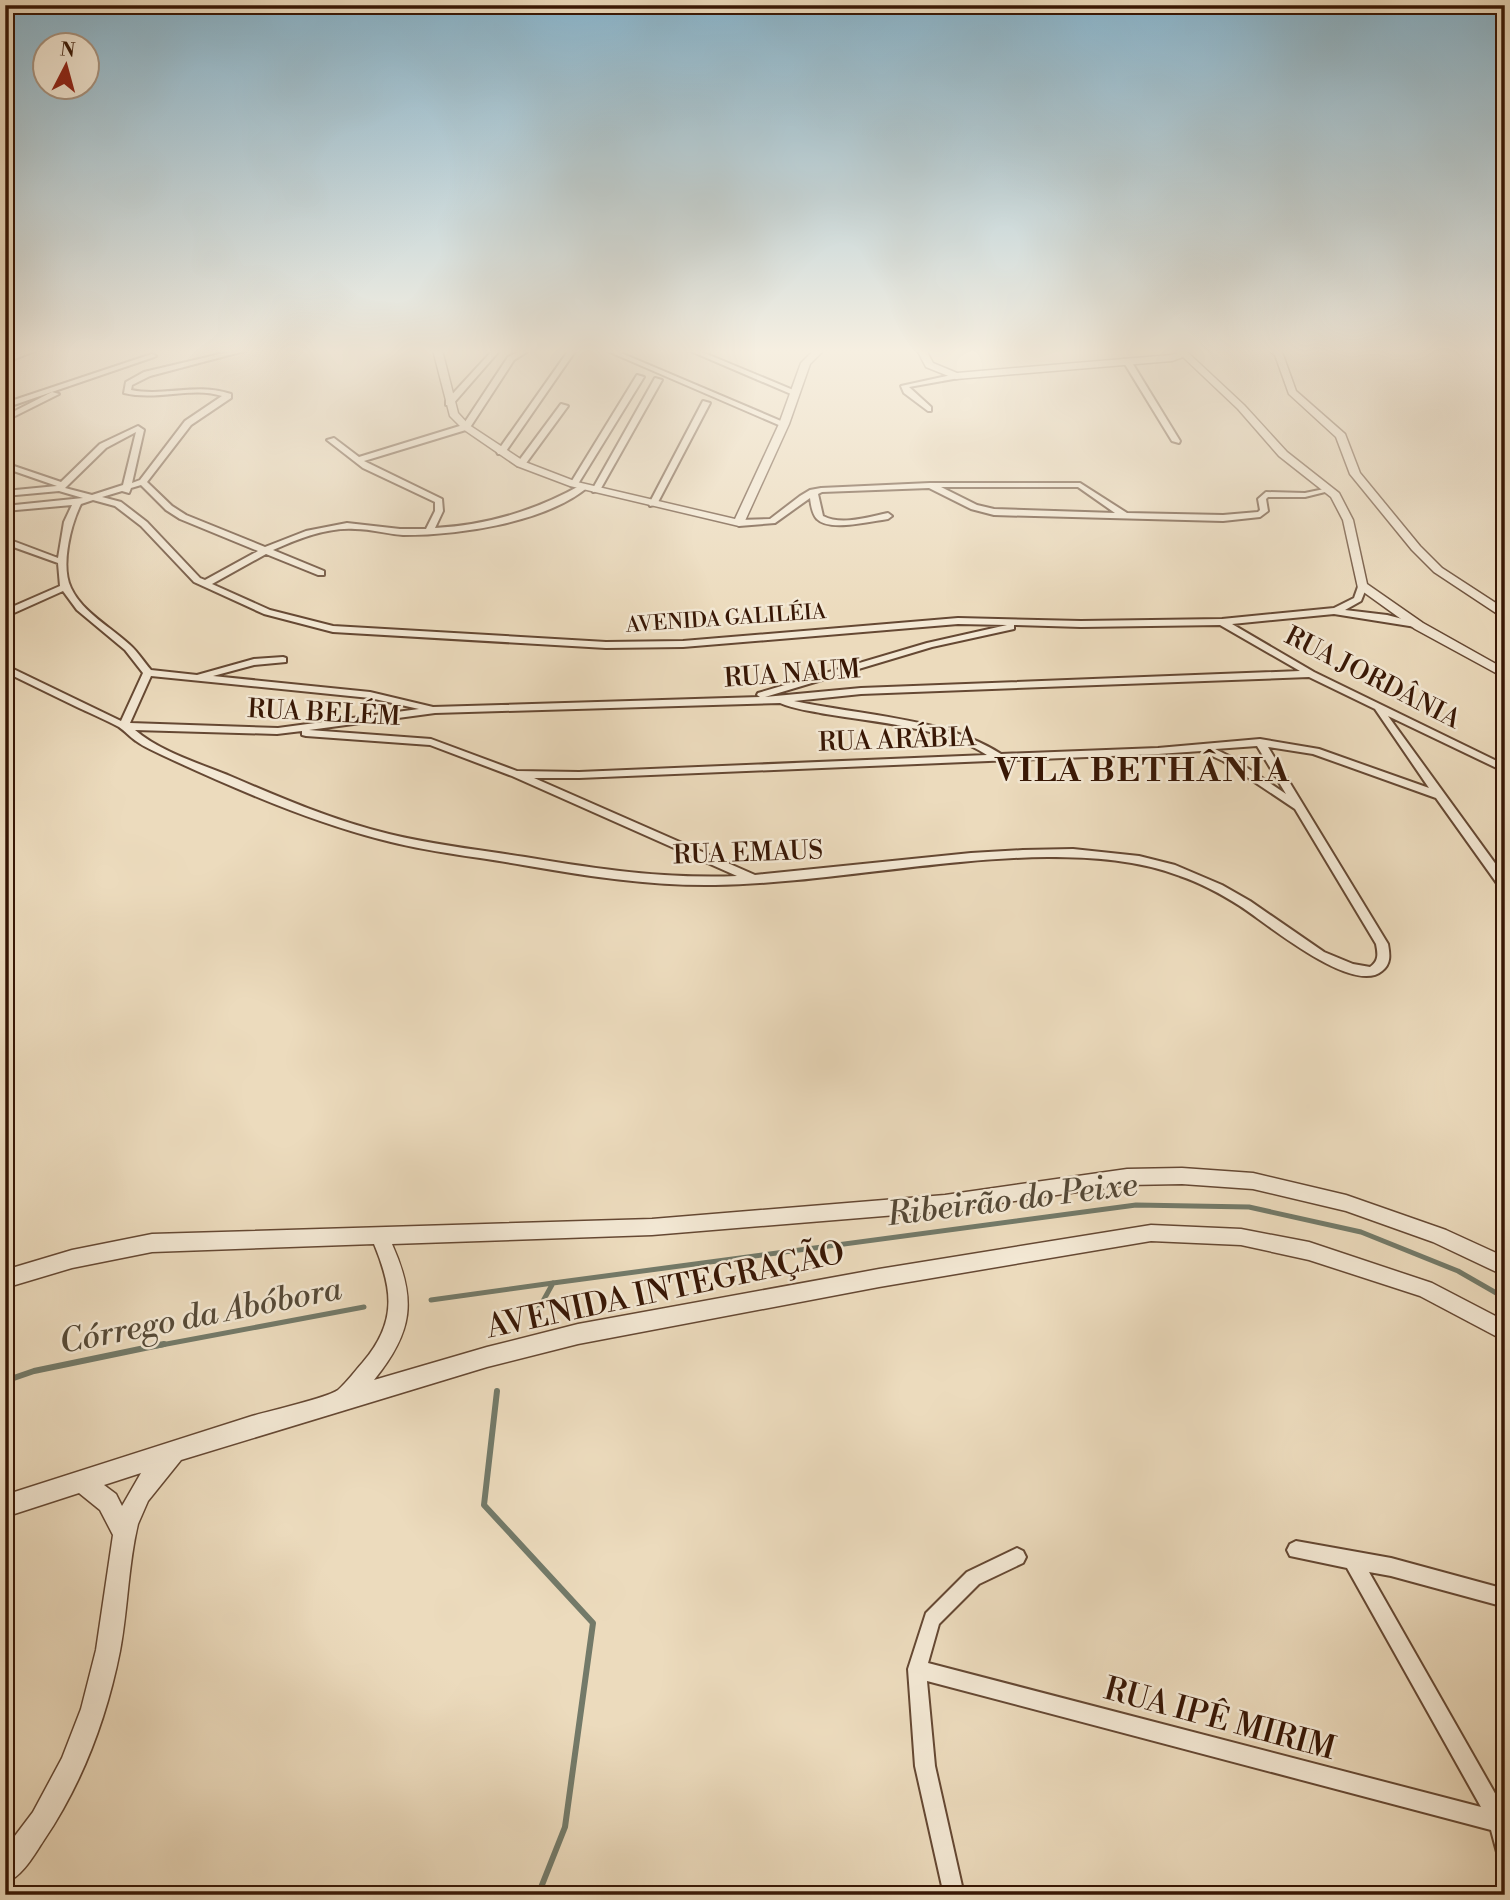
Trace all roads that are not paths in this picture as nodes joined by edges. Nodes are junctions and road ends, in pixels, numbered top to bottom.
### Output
1 (115, 439) edge
2 (137, 439) edge
3 (176, 439) edge
4 (427, 439) edge
5 (482, 439) edge
6 (510, 439) edge
7 (540, 439) edge
8 (605, 439) edge
9 (625, 439) edge
10 (687, 439) edge
11 (777, 439) edge
12 (1174, 439) edge
13 (1268, 439) edge
14 (1341, 439) edge
15 (331, 440) dead end
16 (1176, 442) dead end
17 (501, 452) junction
18 (357, 460) junction
19 (521, 464) junction
20 (5, 465) edge
21 (143, 482) junction
22 (930, 485) junction
23 (129, 486) junction
24 (579, 486) junction
25 (61, 487) junction
26 (596, 490) junction
27 (1367, 491) junction
28 (813, 492) junction
29 (1332, 492) junction
30 (5, 494) edge
31 (94, 497) junction
32 (78, 502) junction
33 (118, 504) junction
34 (653, 504) junction
35 (5, 509) edge
36 (888, 516) dead end
37 (1126, 516) junction
38 (739, 523) junction
39 (429, 531) junction
40 (5, 541) edge
41 (266, 549) junction
42 (62, 562) junction
43 (321, 573) dead end
44 (205, 584) junction
45 (1362, 586) junction
46 (65, 587) junction
47 (1334, 611) junction
48 (5, 614) edge
49 (1505, 615) edge
50 (1032, 622) junction
51 (1222, 622) junction
52 (1419, 626) junction
53 (283, 660) dead end
54 (6, 670) edge
55 (148, 673) junction
56 (1311, 674) junction
57 (1505, 674) edge
58 (200, 677) junction
59 (744, 700) junction
60 (777, 700) junction
61 (1377, 706) junction
62 (435, 710) junction
63 (124, 726) junction
64 (277, 731) junction
65 (1260, 742) junction
66 (1203, 747) junction
67 (998, 757) junction
68 (1505, 769) edge
69 (516, 774) junction
70 (1438, 795) junction
71 (1298, 807) junction
72 (753, 879) junction
73 (1505, 886) edge
74 (380, 1237) junction
75 (1505, 1267) edge
76 (5, 1279) edge
77 (1505, 1332) edge
78 (342, 1400) junction
79 (174, 1451) junction
80 (80, 1480) junction
81 (5, 1506) edge
82 (125, 1536) junction
83 (1296, 1550) dead end
84 (1017, 1556) dead end
85 (1353, 1559) junction
86 (1505, 1598) edge
87 (917, 1669) junction
88 (1502, 1825) edge
89 (1505, 1849) edge
90 (5, 1870) edge
91 (954, 1895) edge

1 - 25 street
2 - 23 street
3 - 21 street
4 - 18 street
5 - 17 street
6 - 17 street
7 - 19 street
8 - 24 street
9 - 26 street
10 - 34 street
11 - 38 street
12 - 16 street
13 - 29 street
14 - 27 street
15 - 18 street
17 - 19 street
18 - 39 street
19 - 24 street
20 - 25 street
21 - 23 street
21 - 41 street
22 - 28 street
22 - 37 street
22 - 37 street
23 - 31 street
23 - 33 street
24 - 26 street
24 - 39 street
25 - 30 street
25 - 31 street
26 - 34 street
27 - 29 street
27 - 49 street
28 - 36 street
28 - 38 street
29 - 37 street
29 - 45 street
31 - 32 street
31 - 33 street, AVENIDA GALILÉIA
32 - 35 street
32 - 42 street
33 - 44 street, AVENIDA GALILÉIA
34 - 38 street
39 - 41 street
40 - 42 street
41 - 43 street
41 - 44 street
42 - 46 street
44 - 50 street, AVENIDA GALILÉIA
45 - 47 street
45 - 52 street
46 - 48 street
46 - 55 street
47 - 51 street, AVENIDA GALILÉIA
47 - 52 street
50 - 51 street, AVENIDA GALILÉIA
50 - 59 street
51 - 56 street, RUA JORDÂNIA
52 - 57 street
53 - 58 street
54 - 63 street, RUA EMAUS
55 - 58 street
55 - 63 street
56 - 60 street, RUA NAUM
56 - 61 street, RUA JORDÂNIA
58 - 62 street
59 - 60 street, RUA NAUM
59 - 62 street, RUA NAUM
60 - 67 street
61 - 68 street, RUA JORDÂNIA
61 - 70 street
62 - 64 street, RUA NAUM
63 - 64 street, RUA BELÉM
63 - 72 street, RUA EMAUS
64 - 69 street, RUA BELÉM
65 - 66 street, RUA ARÁBIA
65 - 70 street, RUA ARÁBIA
65 - 71 street
66 - 67 street, RUA ARÁBIA
66 - 71 street
67 - 69 street, RUA ARÁBIA
69 - 72 street, RUA BELÉM
70 - 73 street
71 - 72 street, RUA EMAUS
74 - 75 street, AVENIDA INTEGRAÇÃO
74 - 76 street, AVENIDA INTEGRAÇÃO
74 - 78 street
77 - 78 street, AVENIDA INTEGRAÇÃO
78 - 79 street, AVENIDA INTEGRAÇÃO
79 - 80 street, AVENIDA INTEGRAÇÃO
79 - 82 street
80 - 81 street, AVENIDA INTEGRAÇÃO
80 - 82 street
82 - 90 street
83 - 85 street
84 - 87 street
85 - 86 street
85 - 88 street
87 - 88 street, RUA IPÊ MIRIM
87 - 91 street
88 - 89 street

